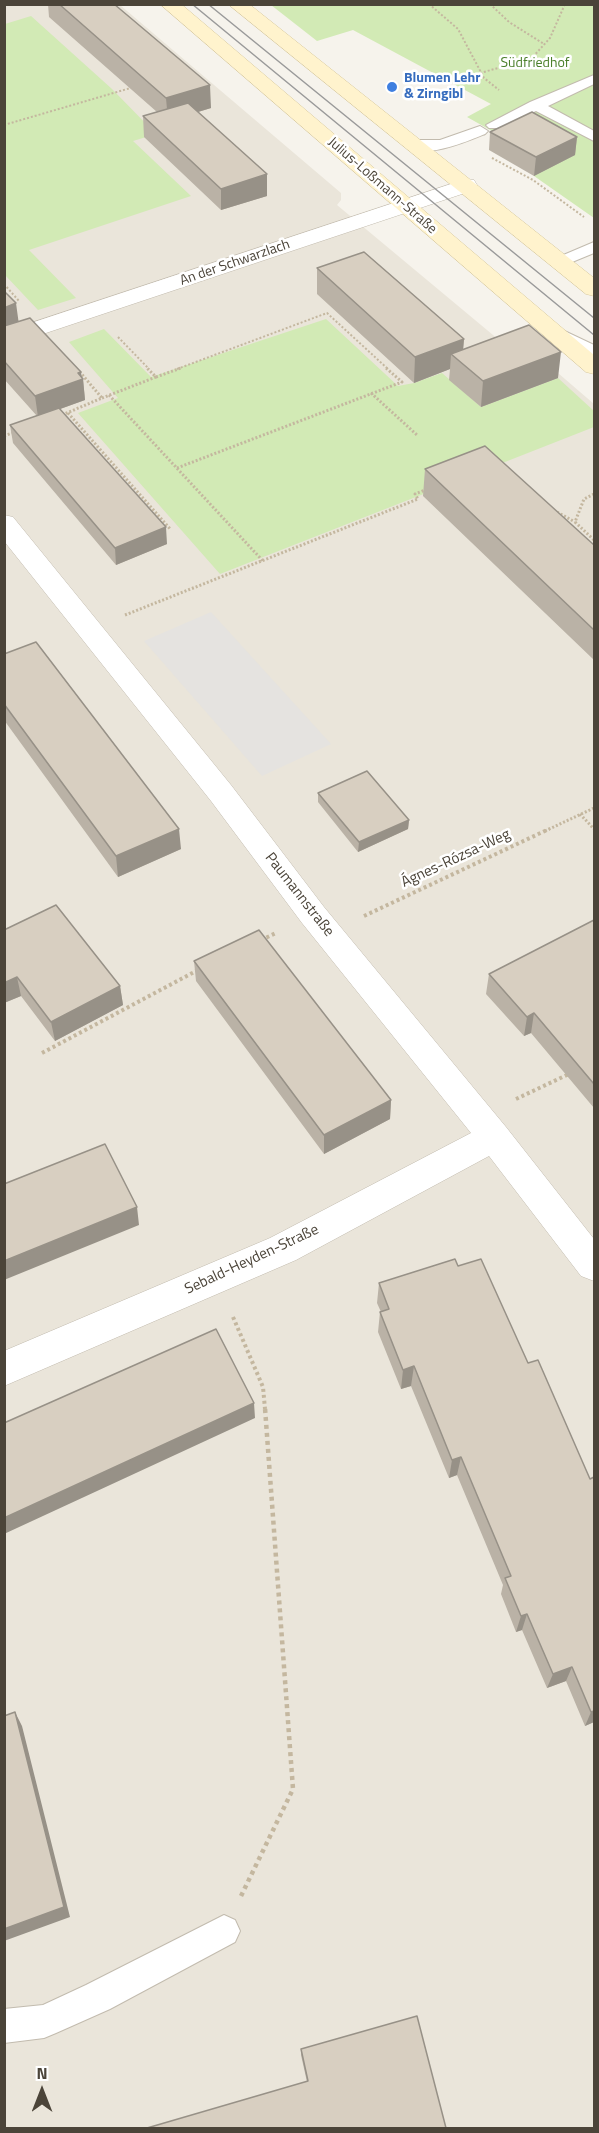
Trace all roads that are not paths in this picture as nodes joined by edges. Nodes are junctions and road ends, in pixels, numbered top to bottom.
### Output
1 (169, 4) edge
2 (237, 4) edge
3 (594, 79) edge
4 (535, 105) junction
5 (594, 138) edge
6 (415, 145) junction
7 (466, 185) junction
8 (404, 205) junction
9 (594, 247) edge
10 (560, 262) junction
11 (594, 289) edge
12 (551, 330) junction
13 (4, 340) edge
14 (594, 352) edge
15 (594, 367) edge
16 (4, 523) edge
17 (486, 1127) junction
18 (594, 1265) edge
19 (4, 1369) edge
20 (224, 1931) road end
21 (4, 2026) edge

1 - 8 main road, Julius-Loßmann-Straße
2 - 6 main road
3 - 4 lane
4 - 5 lane
4 - 6 lane
6 - 7 main road
7 - 8 street, An der Schwarzlach
7 - 10 main road
8 - 12 main road, Julius-Loßmann-Straße
8 - 13 street, An der Schwarzlach
9 - 10 lane
10 - 11 main road
12 - 14 lane
12 - 15 main road, Julius-Loßmann-Straße
16 - 17 street, Paumannstraße
17 - 18 street, Paumannstraße
17 - 19 street, Sebald-Heyden-Straße
20 - 21 lane

